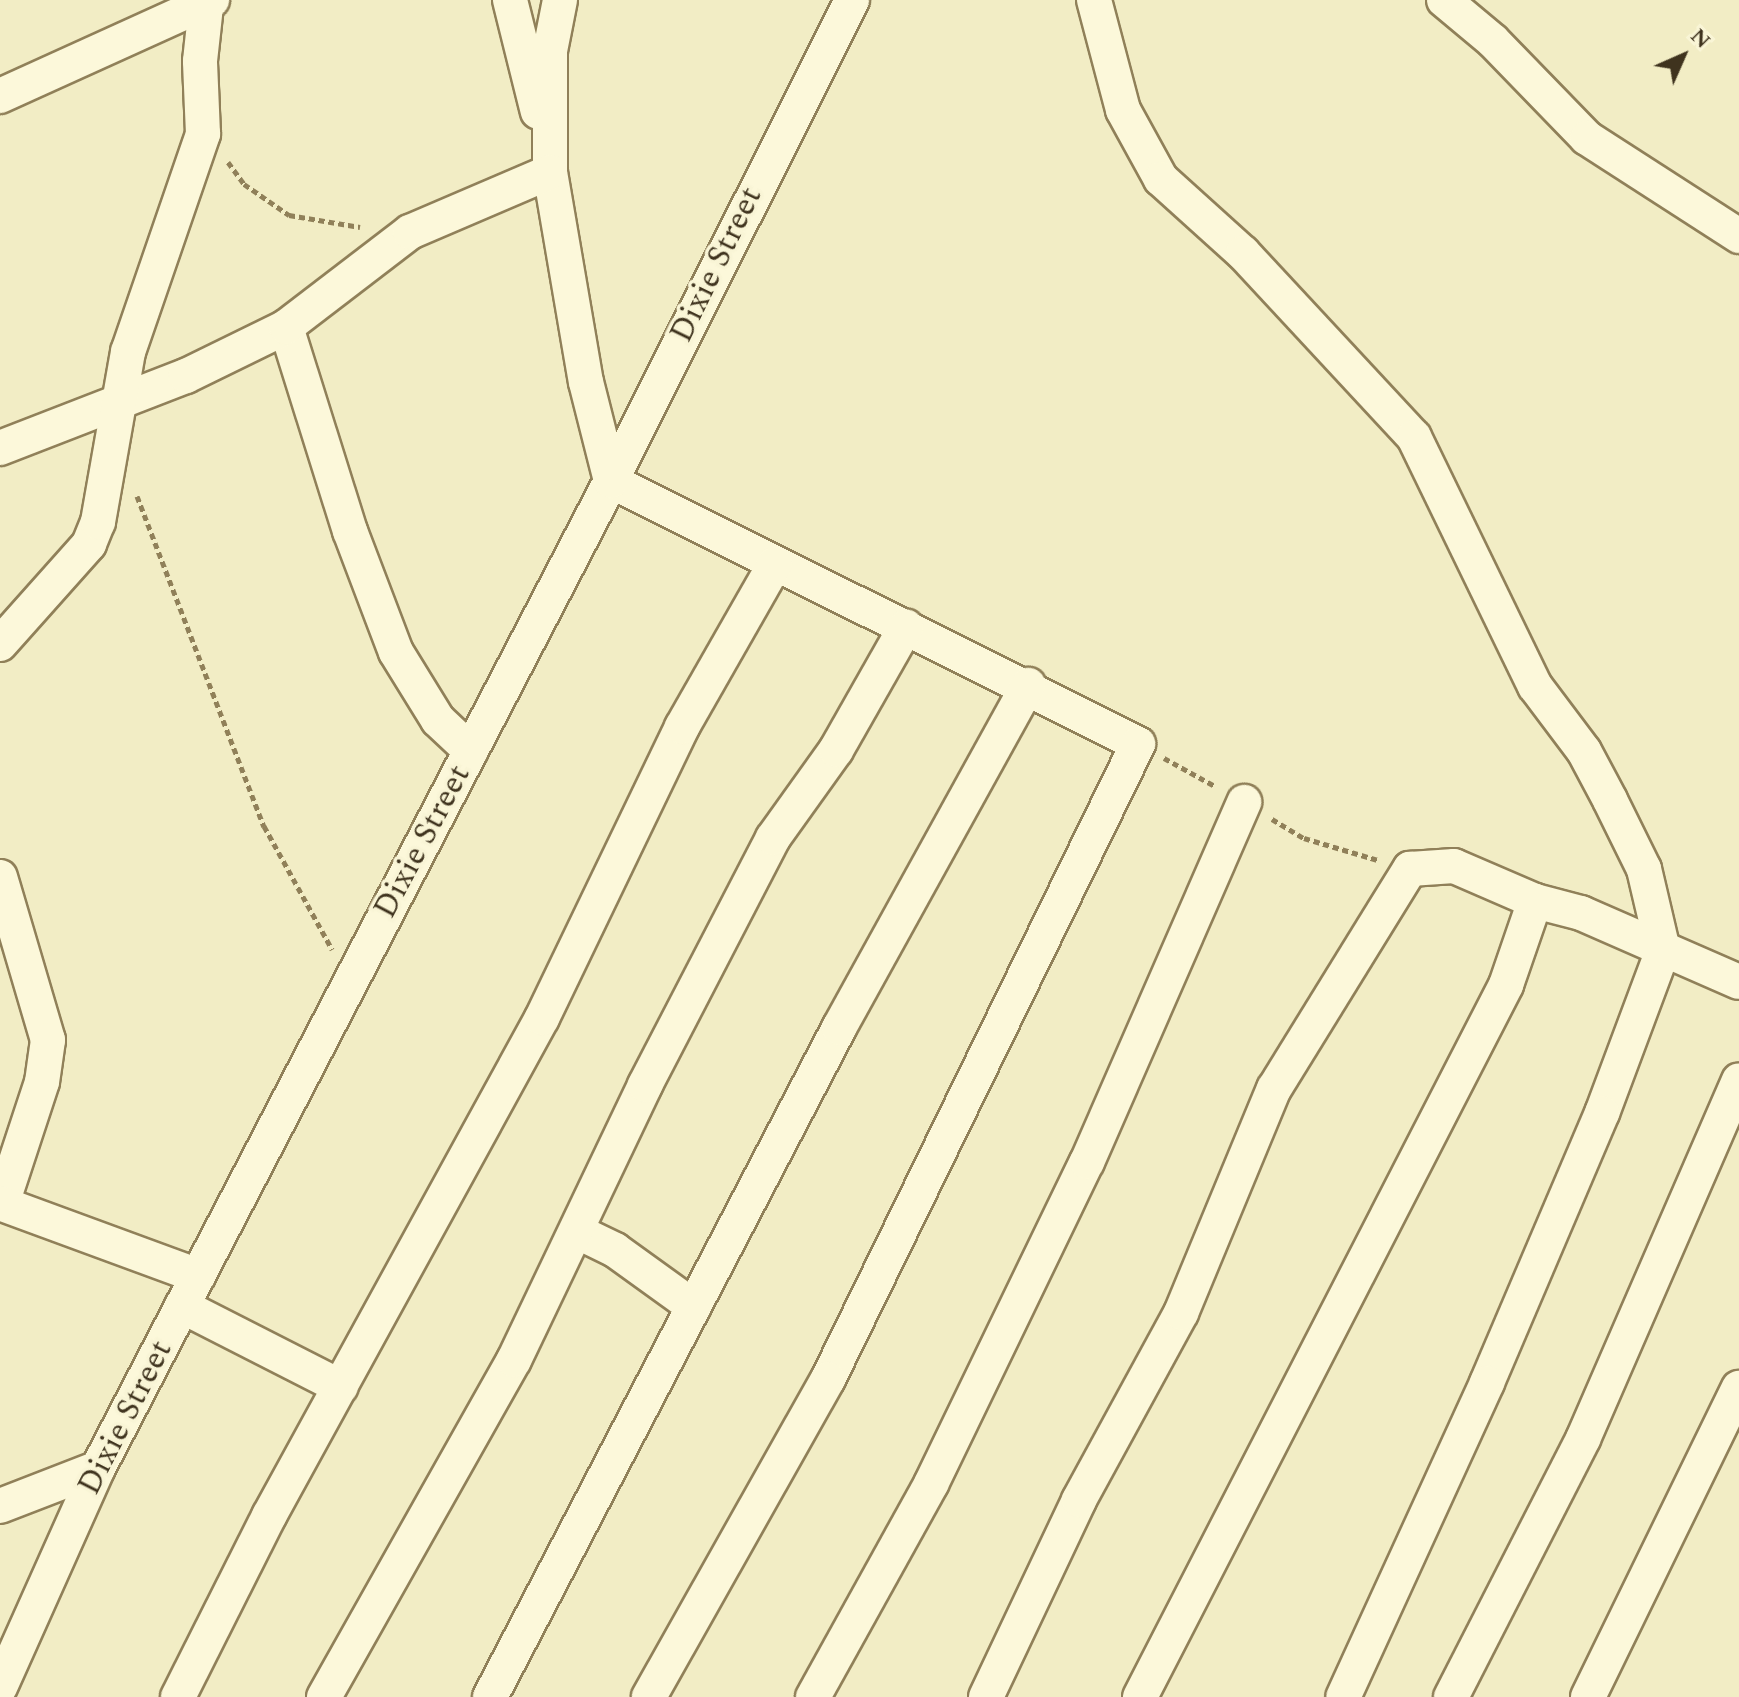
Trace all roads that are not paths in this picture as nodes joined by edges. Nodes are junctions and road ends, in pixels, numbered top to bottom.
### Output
1 (510, 0) edge
2 (560, 0) edge
3 (852, 0) edge
4 (1094, 0) edge
5 (1444, 0) edge
6 (209, 3) edge
7 (0, 96) edge
8 (550, 155) junction
9 (1739, 236) edge
10 (286, 327) junction
11 (118, 402) junction
12 (0, 448) edge
13 (611, 481) junction
14 (775, 564) junction
15 (906, 627) junction
16 (0, 644) edge
17 (1028, 685) junction
18 (471, 751) junction
19 (1244, 802) road end
20 (0, 877) edge
21 (1535, 901) junction
22 (1663, 950) junction
23 (1739, 982) edge
24 (1739, 1080) edge
25 (1, 1203) edge
26 (578, 1232) junction
27 (198, 1276) junction
28 (182, 1306) junction
29 (694, 1307) junction
30 (341, 1387) junction
31 (1739, 1388) edge
32 (98, 1468) junction
33 (0, 1506) edge
34 (2, 1677) edge
35 (178, 1697) edge
36 (324, 1697) edge
37 (490, 1697) edge
38 (649, 1697) edge
39 (813, 1697) edge
40 (986, 1697) edge
41 (1140, 1697) edge
42 (1343, 1697) edge
43 (1451, 1697) edge
44 (1588, 1697) edge

1 - 8 street
2 - 8 street
3 - 13 street, Dixie Street
4 - 22 street
5 - 9 street
6 - 7 street
6 - 11 street
8 - 10 street
8 - 13 street
10 - 11 street
10 - 18 street
11 - 12 street
11 - 16 street
13 - 14 street
13 - 18 street, Dixie Street
14 - 15 street
14 - 30 street
15 - 17 street
15 - 26 street
17 - 29 street
17 - 38 street
18 - 27 street, Dixie Street
19 - 39 street
20 - 25 street
21 - 22 street
21 - 40 street
21 - 41 street
22 - 23 street
22 - 42 street
24 - 43 street
25 - 27 street
26 - 29 street
26 - 36 street
27 - 28 street, Dixie Street
28 - 30 street
28 - 32 street, Dixie Street
29 - 37 street
30 - 35 street
31 - 44 street
32 - 33 street
32 - 34 street, Dixie Street

